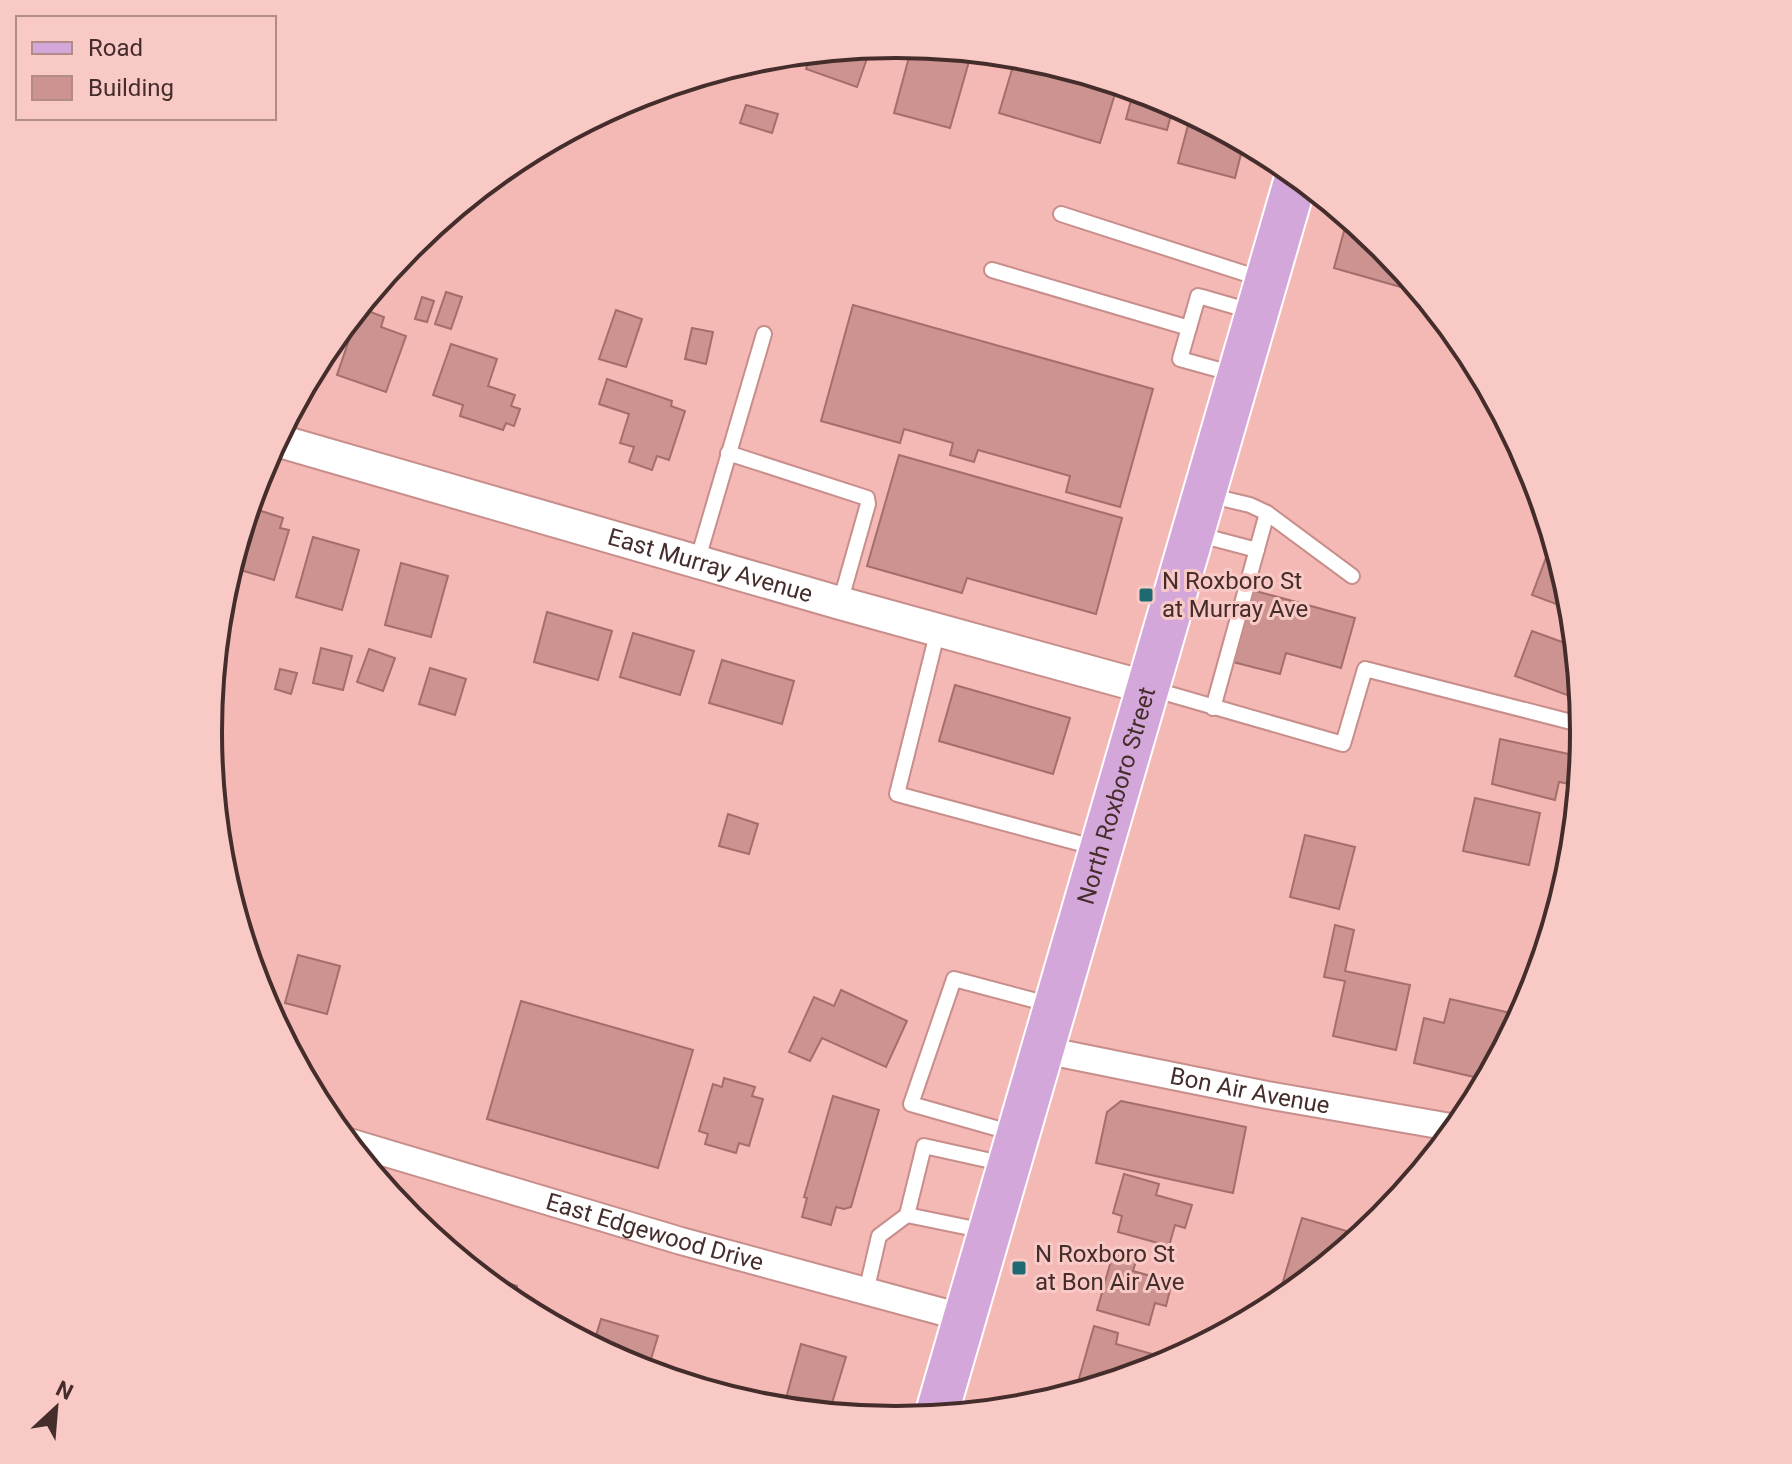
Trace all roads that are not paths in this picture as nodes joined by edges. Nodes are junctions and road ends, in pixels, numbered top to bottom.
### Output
1 (1293, 188) edge
2 (1061, 214) dead end
3 (992, 270) dead end
4 (1262, 297) junction
5 (1189, 328) junction
6 (764, 334) dead end
7 (1238, 375) junction
8 (288, 443) edge
9 (728, 453) junction
10 (1204, 494) junction
11 (1267, 513) junction
12 (1192, 533) junction
13 (1257, 550) junction
14 (697, 562) junction
15 (1352, 576) dead end
16 (840, 603) junction
17 (938, 630) junction
18 (1148, 688) junction
19 (1213, 708) junction
20 (1570, 722) edge
21 (1101, 849) junction
22 (1056, 1006) junction
23 (1044, 1050) junction
24 (1442, 1126) edge
25 (365, 1147) edge
26 (1014, 1150) junction
27 (907, 1215) junction
28 (990, 1231) junction
29 (866, 1292) junction
30 (965, 1318) junction
31 (939, 1405) edge

1 - 4 main road, North Roxboro Street
2 - 4 lane
3 - 5 lane
4 - 5 lane
4 - 7 main road, North Roxboro Street
5 - 7 lane
6 - 9 lane
7 - 10 main road, North Roxboro Street
8 - 14 street, East Murray Avenue
9 - 14 lane
9 - 16 lane
10 - 11 lane
10 - 12 main road, North Roxboro Street
11 - 13 lane
11 - 15 lane
12 - 13 lane
12 - 18 main road, North Roxboro Street
13 - 19 lane
14 - 16 street, East Murray Avenue
16 - 17 street, East Murray Avenue
17 - 18 street, East Murray Avenue
17 - 21 lane
18 - 19 lane
18 - 21 main road, North Roxboro Street
19 - 20 lane
21 - 22 main road, North Roxboro Street
22 - 23 main road, North Roxboro Street
22 - 26 lane
23 - 24 street, Bon Air Avenue
23 - 26 main road, North Roxboro Street
25 - 29 street, East Edgewood Drive
26 - 27 lane
26 - 28 main road, North Roxboro Street
27 - 28 lane
27 - 29 lane
28 - 30 main road, North Roxboro Street
29 - 30 street, East Edgewood Drive
30 - 31 main road, North Roxboro Street

